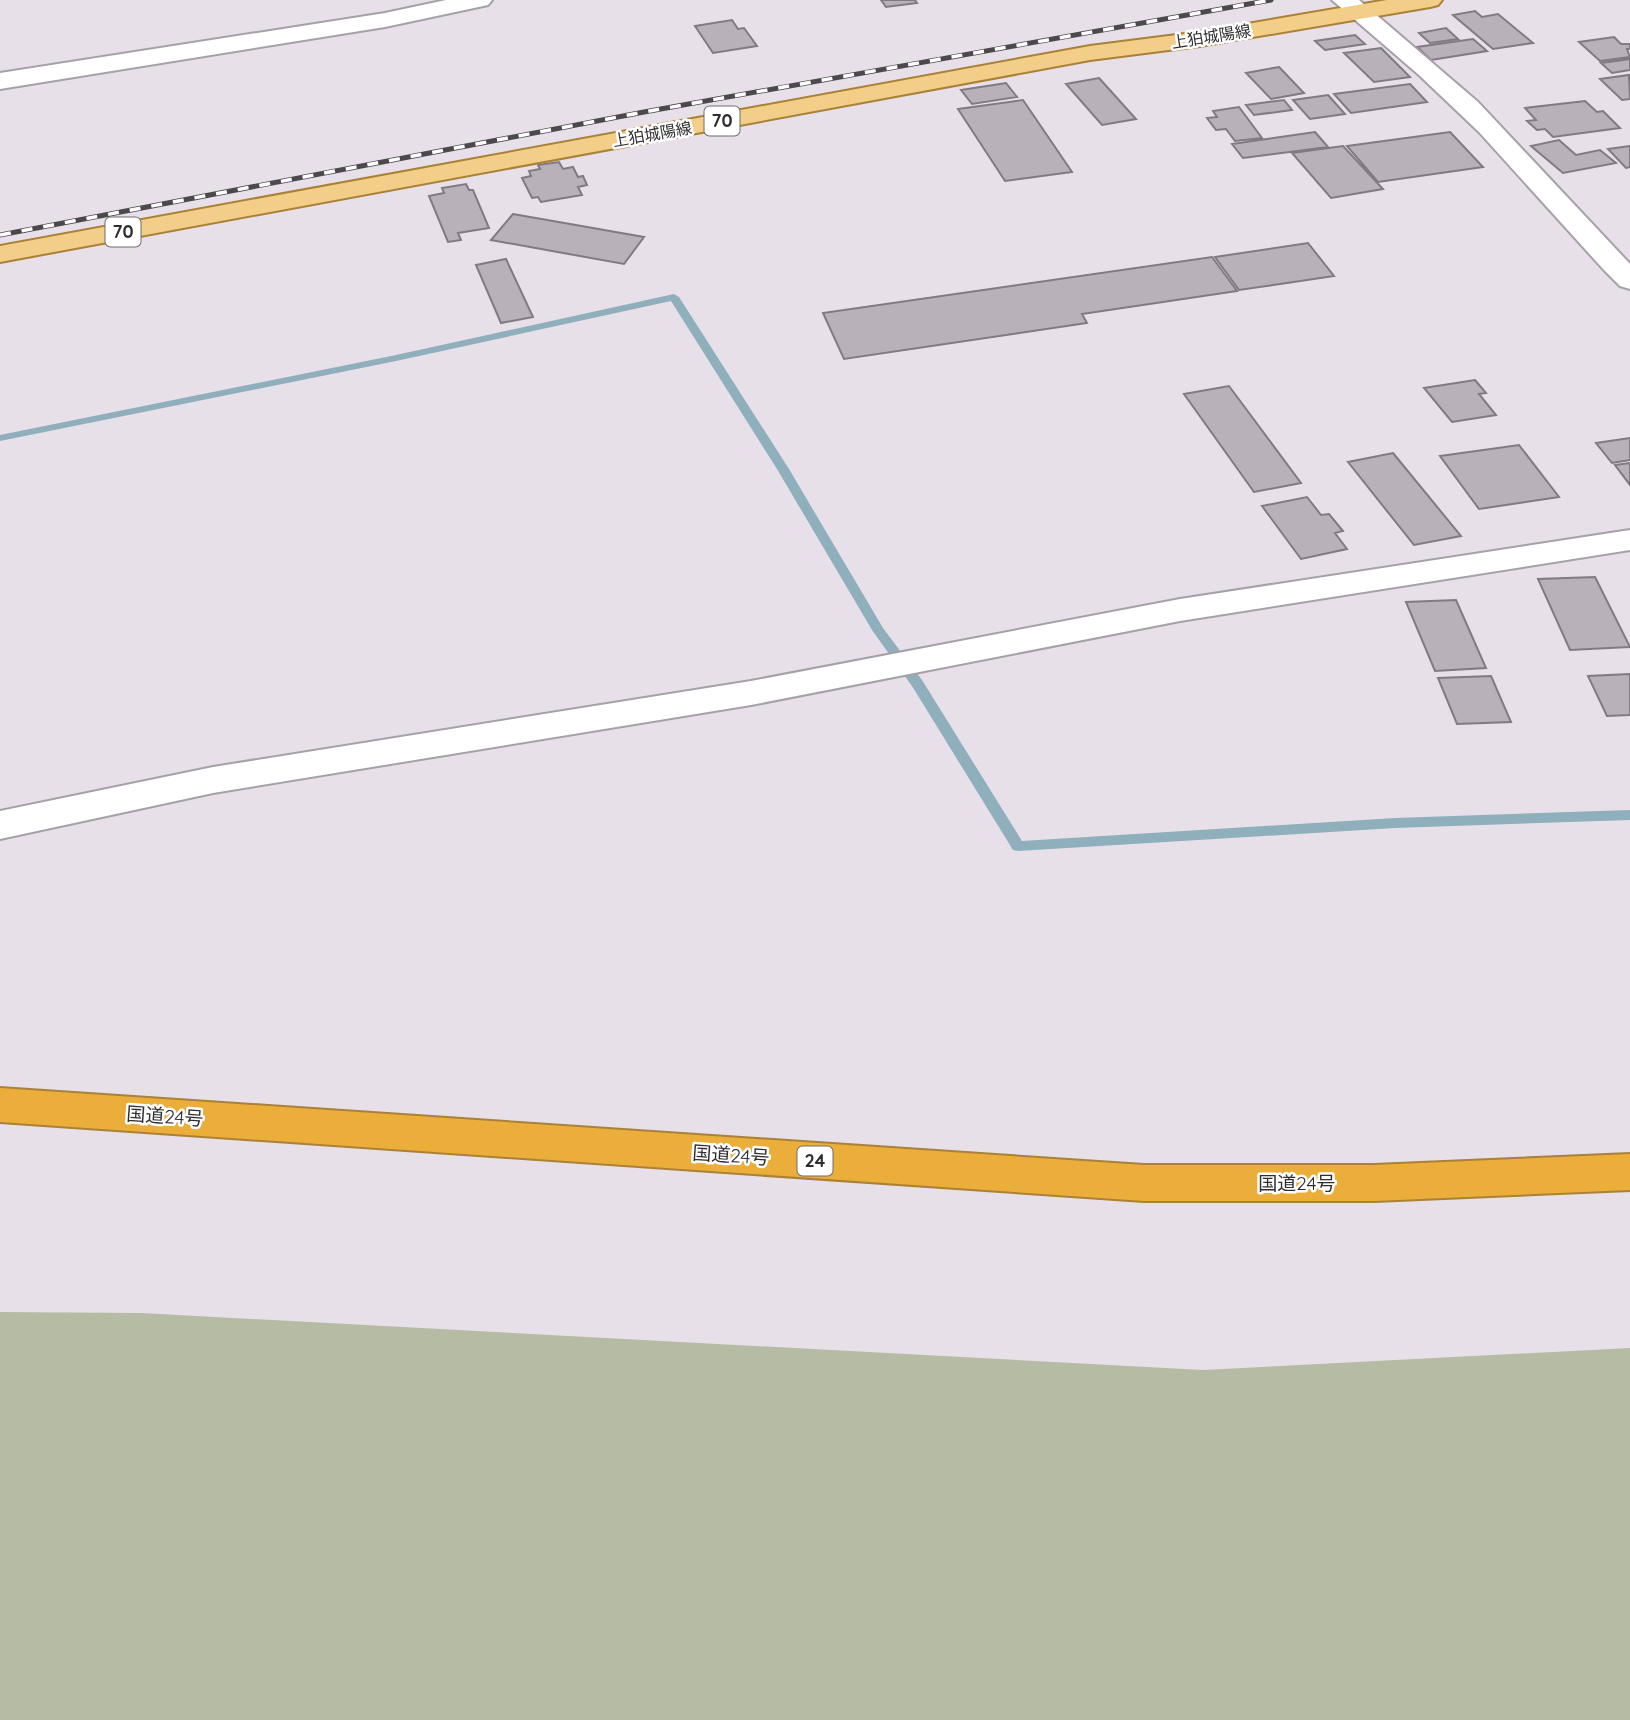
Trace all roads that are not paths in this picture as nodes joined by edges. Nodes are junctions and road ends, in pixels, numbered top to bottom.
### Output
1 (480, 0) edge
2 (1430, 0) edge
3 (1352, 6) edge
4 (0, 81) edge
5 (0, 254) edge
6 (1630, 281) edge
7 (1630, 540) edge
8 (0, 825) edge
9 (0, 1105) edge
10 (1630, 1172) edge

1 - 4 street
2 - 3 main road, 上狛城陽線 / 70
3 - 5 main road, 上狛城陽線 / 70
3 - 6 street
7 - 8 street
9 - 10 highway, 国道24号 / 24

